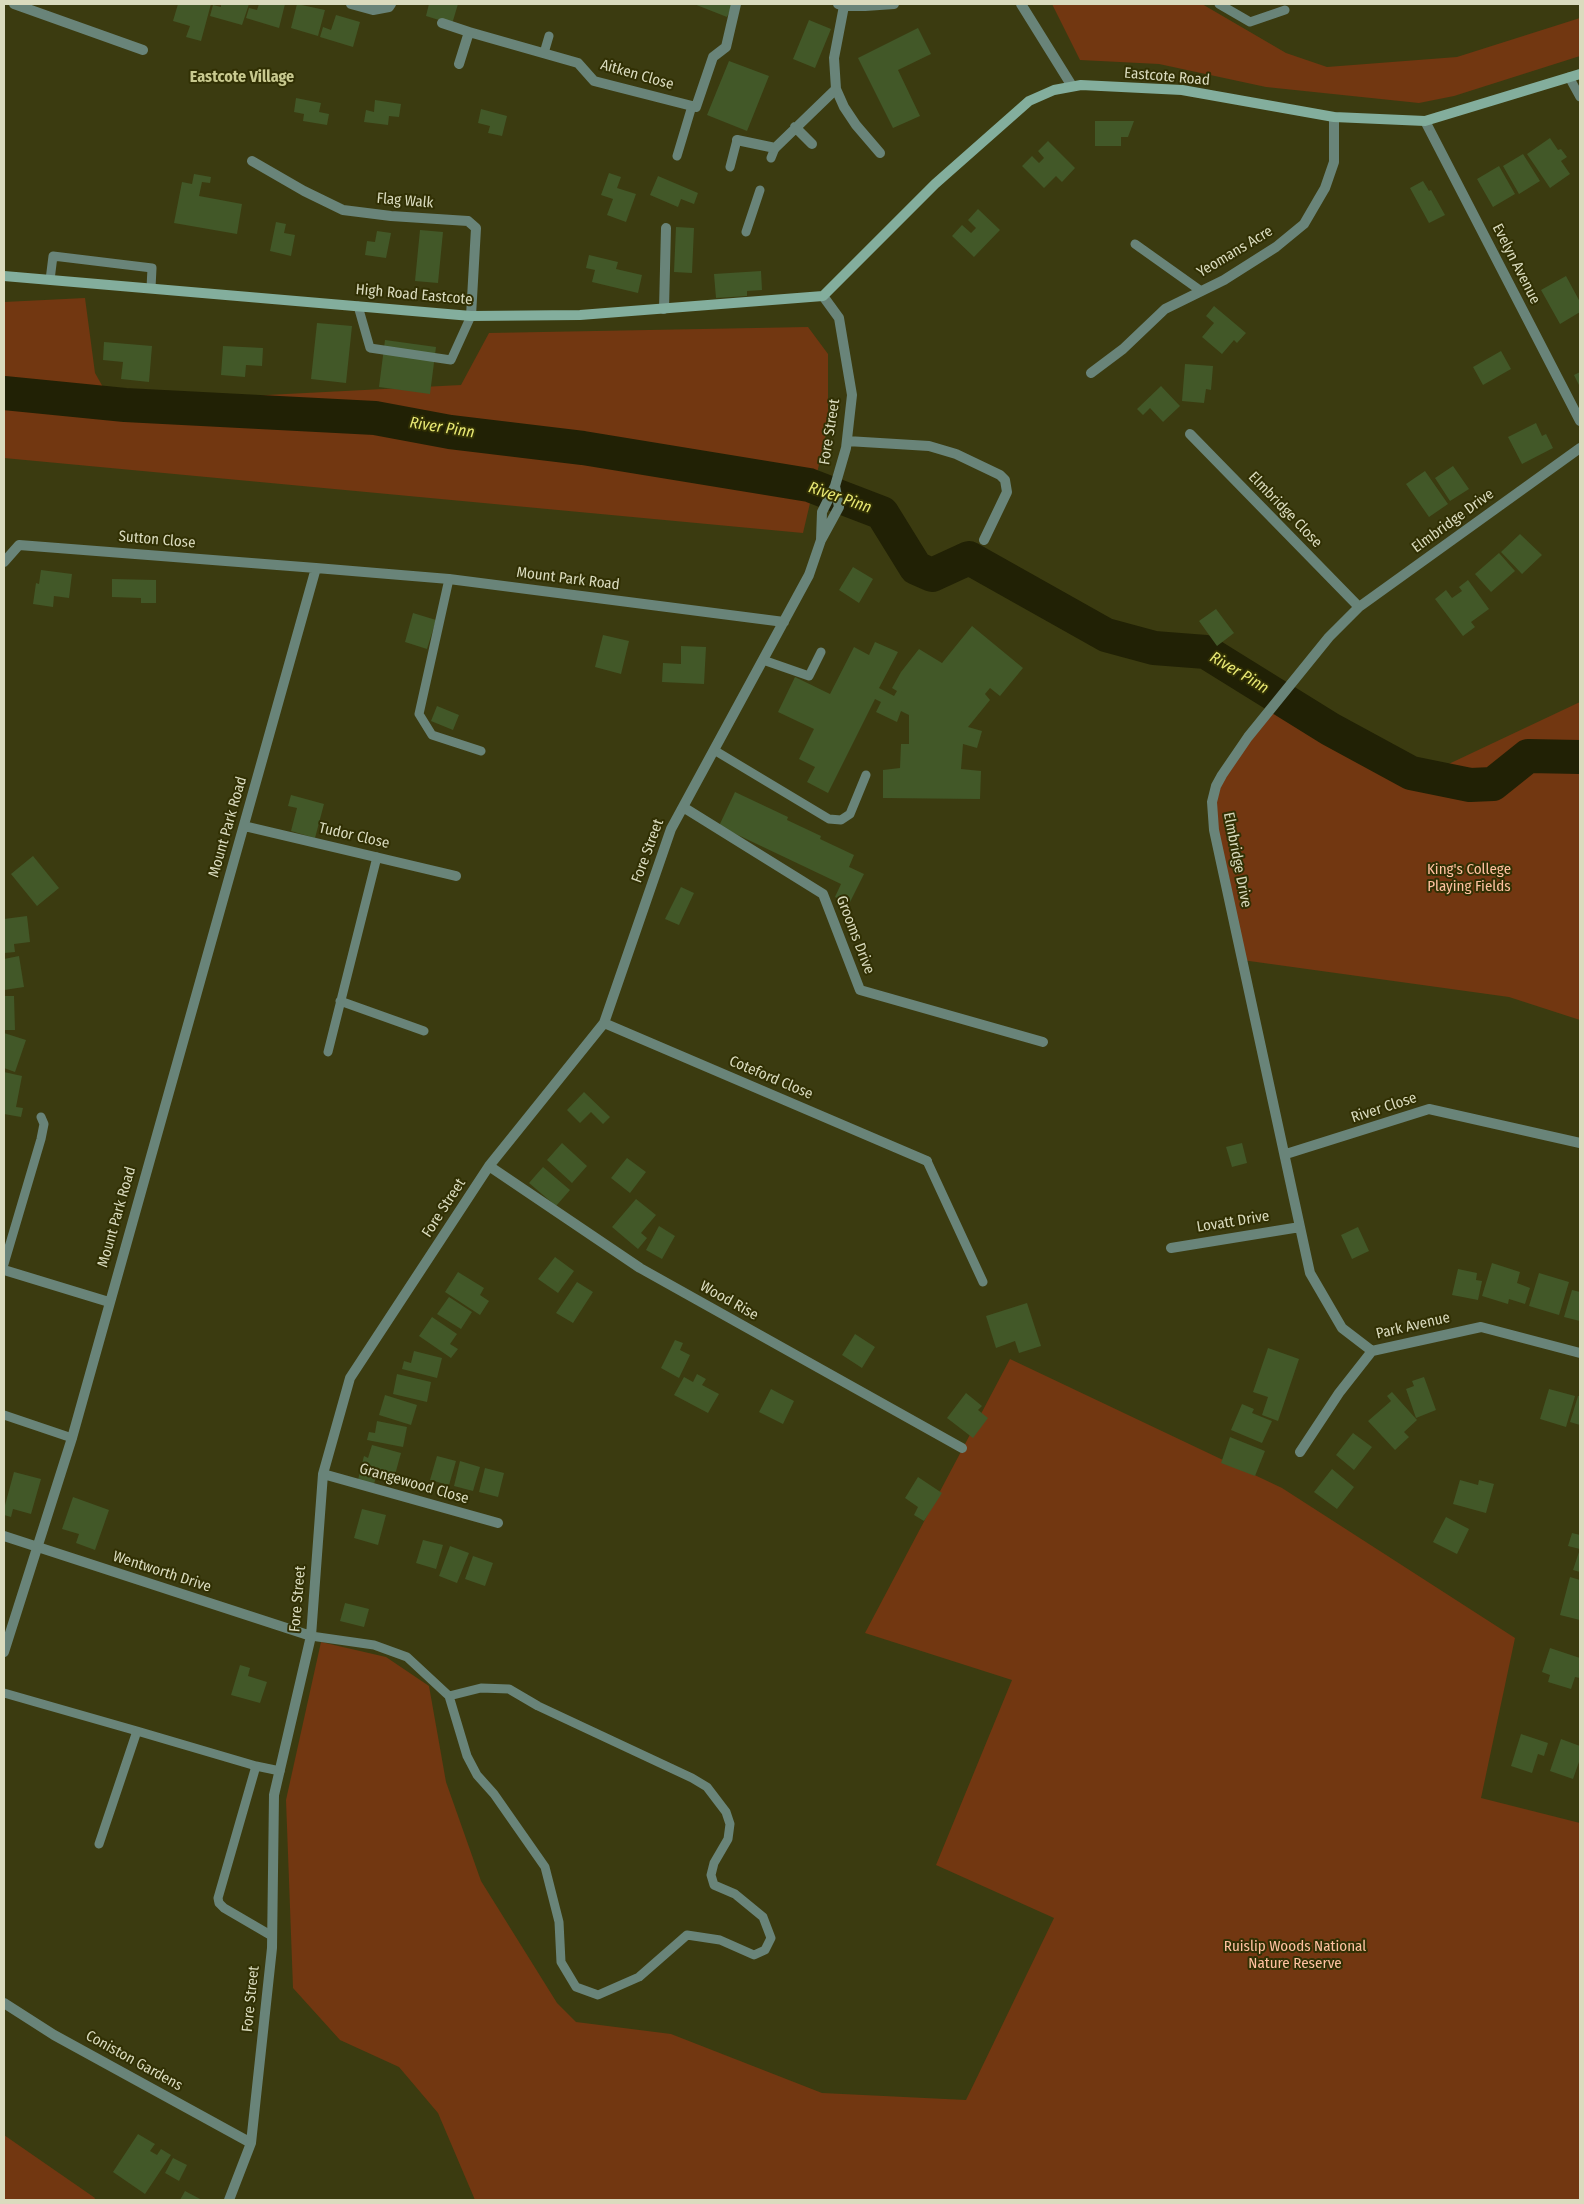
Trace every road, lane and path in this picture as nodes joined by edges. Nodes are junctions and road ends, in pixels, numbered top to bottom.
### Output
1 (14, 4) edge
2 (351, 4) edge
3 (392, 4) edge
4 (736, 4) edge
5 (894, 4) edge
6 (1021, 4) edge
7 (1219, 4) edge
8 (841, 5) edge
9 (1286, 10) dead end
10 (442, 23) dead end
11 (469, 32) junction
12 (549, 36) dead end
13 (143, 50) dead end
14 (544, 53) junction
15 (459, 64) dead end
16 (1580, 74) edge
17 (1569, 77) junction
18 (1072, 86) junction
19 (836, 89) junction
20 (1580, 97) edge
21 (692, 106) junction
22 (1334, 117) junction
23 (1425, 121) junction
24 (795, 127) junction
25 (737, 140) joint
26 (812, 144) dead end
27 (880, 153) dead end
28 (677, 156) dead end
29 (252, 161) dead end
30 (730, 167) dead end
31 (760, 190) dead end
32 (666, 228) dead end
33 (746, 232) dead end
34 (1135, 244) dead end
35 (4, 276) edge
36 (50, 280) junction
37 (151, 288) junction
38 (1201, 291) junction
39 (823, 296) junction
40 (358, 306) junction
41 (664, 310) junction
42 (471, 316) junction
43 (1091, 373) dead end
44 (1580, 421) edge
45 (1190, 434) dead end
46 (847, 441) junction
47 (1580, 448) edge
48 (835, 487) junction
49 (821, 540) junction
50 (984, 540) dead end
51 (4, 562) edge
52 (316, 568) junction
53 (449, 579) junction
54 (1358, 607) junction
55 (784, 622) junction
56 (821, 652) dead end
57 (763, 660) junction
58 (714, 750) junction
59 (481, 751) dead end
60 (866, 775) dead end
61 (683, 808) junction
62 (244, 826) junction
63 (377, 858) junction
64 (456, 876) dead end
65 (340, 1001) junction
66 (604, 1023) junction
67 (424, 1031) dead end
68 (1043, 1042) dead end
69 (328, 1052) dead end
70 (41, 1117) dead end
71 (1580, 1143) edge
72 (1286, 1154) junction
73 (927, 1161) joint
74 (489, 1166) junction
75 (1300, 1227) junction
76 (1171, 1248) dead end
77 (4, 1264) edge
78 (4, 1270) edge
79 (983, 1282) dead end
80 (109, 1302) junction
81 (1372, 1350) junction
82 (1580, 1353) edge
83 (4, 1415) edge
84 (72, 1438) junction
85 (962, 1448) dead end
86 (1300, 1452) dead end
87 (323, 1474) junction
88 (498, 1523) dead end
89 (4, 1536) edge
90 (39, 1547) junction
91 (311, 1636) junction
92 (4, 1652) edge
93 (4, 1693) edge
94 (449, 1696) junction
95 (137, 1731) junction
96 (256, 1766) junction
97 (280, 1771) junction
98 (99, 1844) dead end
99 (272, 1936) junction
100 (4, 2003) edge
101 (251, 2143) junction
102 (229, 2200) edge

1 - 13 street
2 - 3 street
4 - 21 street
5 - 8 street
6 - 18 street
7 - 9 lane
8 - 19 street
10 - 11 street, Aitken Close
11 - 14 street, Aitken Close
11 - 15 street
12 - 14 lane
14 - 21 street, Aitken Close
16 - 17 main road, Eastcote Road
17 - 20 lane
17 - 23 main road, Eastcote Road
18 - 22 main road, Eastcote Road
18 - 39 main road, Eastcote Road
19 - 24 street
19 - 27 street
21 - 28 lane
22 - 23 main road, Eastcote Road
22 - 38 street, Yeomans Acre
23 - 44 street, Evelyn Avenue
24 - 25 street
24 - 26 street
25 - 30 lane
29 - 42 street, Flag Walk
31 - 33 lane
32 - 41 street
34 - 38 lane
35 - 36 main road, High Road Eastcote
36 - 37 main road, High Road Eastcote
36 - 37 lane
37 - 40 main road, High Road Eastcote
38 - 43 street, Yeomans Acre
39 - 41 main road, High Road Eastcote
39 - 46 street, Fore Street
40 - 42 main road, High Road Eastcote
40 - 42 lane
41 - 42 main road, High Road Eastcote
45 - 54 street, Elmbridge Close
46 - 48 street, Fore Street
46 - 50 street
47 - 54 street, Elmbridge Drive
48 - 49 street, Fore Street
48 - 49 street
49 - 55 street, Fore Street
51 - 52 street, Sutton Close
52 - 53 street, Mount Park Road
52 - 62 street, Mount Park Road
53 - 55 street, Mount Park Road
53 - 59 lane
54 - 72 street, Elmbridge Drive
55 - 57 street, Fore Street
56 - 57 lane
57 - 58 street, Fore Street
58 - 60 lane
58 - 61 street, Fore Street
61 - 66 street, Fore Street
61 - 68 street, Grooms Drive
62 - 63 street, Tudor Close
62 - 80 street, Mount Park Road
63 - 64 street, Tudor Close
63 - 65 lane
65 - 67 lane
65 - 69 lane
66 - 73 street, Coteford Close
66 - 74 street, Fore Street
70 - 77 lane
71 - 72 street, River Close
72 - 75 street, Elmbridge Drive
73 - 79 lane
74 - 85 street, Wood Rise
74 - 87 street, Fore Street
75 - 76 street, Lovatt Drive
75 - 81 street, Elmbridge Drive
78 - 80 street
80 - 84 street, Mount Park Road
81 - 82 street, Park Avenue
81 - 86 street, Park Avenue
83 - 84 lane
84 - 90 street, Mount Park Road
87 - 88 street, Grangewood Close
87 - 91 street, Fore Street
89 - 90 street, Wentworth Drive
90 - 91 street, Wentworth Drive
90 - 92 street, Mount Park Road
91 - 94 lane
91 - 97 street, Fore Street
93 - 95 lane
94 - 94 lane
95 - 96 lane
95 - 98 lane
96 - 97 lane
96 - 99 lane
97 - 99 street, Fore Street
99 - 101 street, Fore Street
100 - 101 street, Coniston Gardens
101 - 102 street, Fore Street

